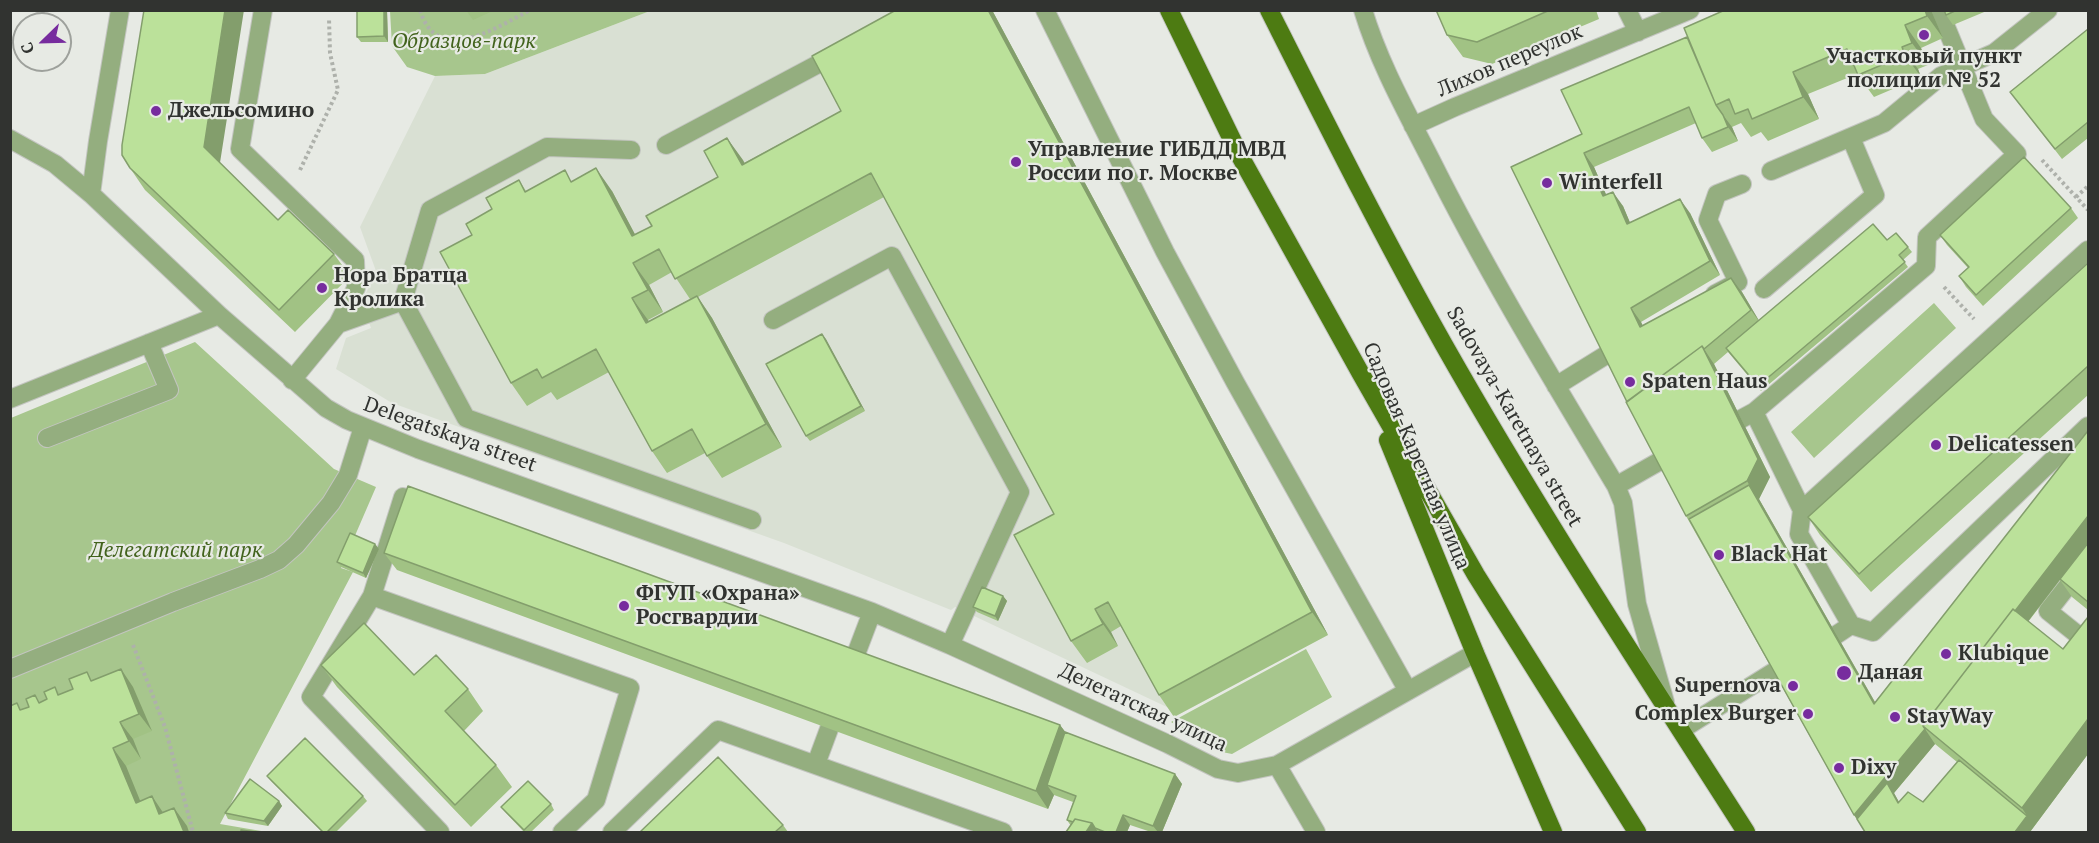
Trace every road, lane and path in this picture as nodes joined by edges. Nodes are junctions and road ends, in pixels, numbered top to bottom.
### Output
1 (120, 10) edge
2 (263, 10) edge
3 (420, 10) edge
4 (530, 10) edge
5 (1045, 10) edge
6 (1169, 10) edge
7 (1269, 10) edge
8 (1363, 10) edge
9 (1627, 10) edge
10 (1690, 10) edge
11 (1939, 10) edge
12 (2048, 10) edge
13 (329, 18) dead end
14 (1638, 32) junction
15 (855, 44) edge
16 (1962, 67) junction
17 (1413, 126) junction
18 (1851, 138) junction
19 (10, 139) edge
20 (666, 145) dead end
21 (631, 150) dead end
22 (2017, 154) junction
23 (1771, 171) dead end
24 (298, 175) dead end
25 (1742, 184) dead end
26 (2088, 186) edge
27 (92, 194) junction
28 (2076, 197) junction
29 (2088, 210) edge
30 (2088, 250) edge
31 (1926, 266) junction
32 (1764, 289) dead end
33 (403, 301) junction
34 (1697, 304) edge
35 (219, 315) junction
36 (773, 320) dead end
37 (338, 324) junction
38 (1991, 339) junction
39 (149, 343) junction
40 (1606, 355) edge
41 (1361, 374) junction
42 (292, 380) junction
43 (1556, 386) junction
44 (10, 399) edge
45 (2088, 426) edge
46 (363, 427) junction
47 (47, 438) dead end
48 (1660, 461) edge
49 (1616, 486) junction
50 (403, 497) edge
51 (1802, 510) junction
52 (752, 520) dead end
53 (2088, 560) edge
54 (372, 596) junction
55 (872, 612) junction
56 (124, 622) junction
57 (2088, 644) edge
58 (950, 645) junction
59 (1475, 653) junction
60 (853, 662) edge
61 (10, 669) edge
62 (1775, 671) edge
63 (1408, 691) junction
64 (1667, 710) junction
65 (829, 729) edge
66 (1681, 730) junction
67 (816, 764) junction
68 (1277, 765) junction
69 (193, 832) edge
70 (440, 832) edge
71 (562, 832) edge
72 (612, 832) edge
73 (1004, 832) edge
74 (1317, 832) edge
75 (1553, 832) edge
76 (1638, 832) edge
77 (1746, 832) edge

1 - 27 street
2 - 37 street
3 - 4 path
5 - 63 street
6 - 41 main road, Садовая-Каретная улица
7 - 64 main road, Sadovaya-Karetnaya street
8 - 17 street
9 - 14 street
10 - 14 street, Лихов переулок
11 - 16 street
12 - 16 street
13 - 24 path
14 - 17 street, Лихов переулок
15 - 20 street
16 - 18 street
16 - 22 street
17 - 43 street
18 - 23 street
18 - 32 street
19 - 27 street, Delegatskaya street
21 - 33 street
22 - 28 path
22 - 31 street
25 - 34 street
26 - 28 path
27 - 35 street, Delegatskaya street
28 - 29 path
30 - 38 street
31 - 38 path
31 - 51 street
33 - 37 street
33 - 52 street
35 - 39 street
35 - 42 street, Delegatskaya street
36 - 58 street
37 - 42 street
38 - 51 street
39 - 44 street
39 - 47 street
40 - 43 street
41 - 59 main road, Садовая-Каретная улица
41 - 76 main road
42 - 46 street, Delegatskaya street
43 - 49 street
45 - 51 street
46 - 55 street, Delegatskaya street
46 - 56 street
48 - 49 street
49 - 64 street
50 - 54 street
53 - 57 street
54 - 70 street
54 - 71 street
55 - 58 street, Delegatskaya street
55 - 60 street
56 - 61 street
56 - 69 path
58 - 68 street, Делегатская улица
59 - 63 street, Делегатская улица
59 - 75 main road, Садовая-Каретная улица
62 - 66 street
63 - 68 street, Делегатская улица
64 - 66 main road, Sadovaya-Karetnaya street
65 - 67 street
66 - 77 main road, Sadovaya-Karetnaya street
67 - 72 street
67 - 73 street
68 - 74 street

